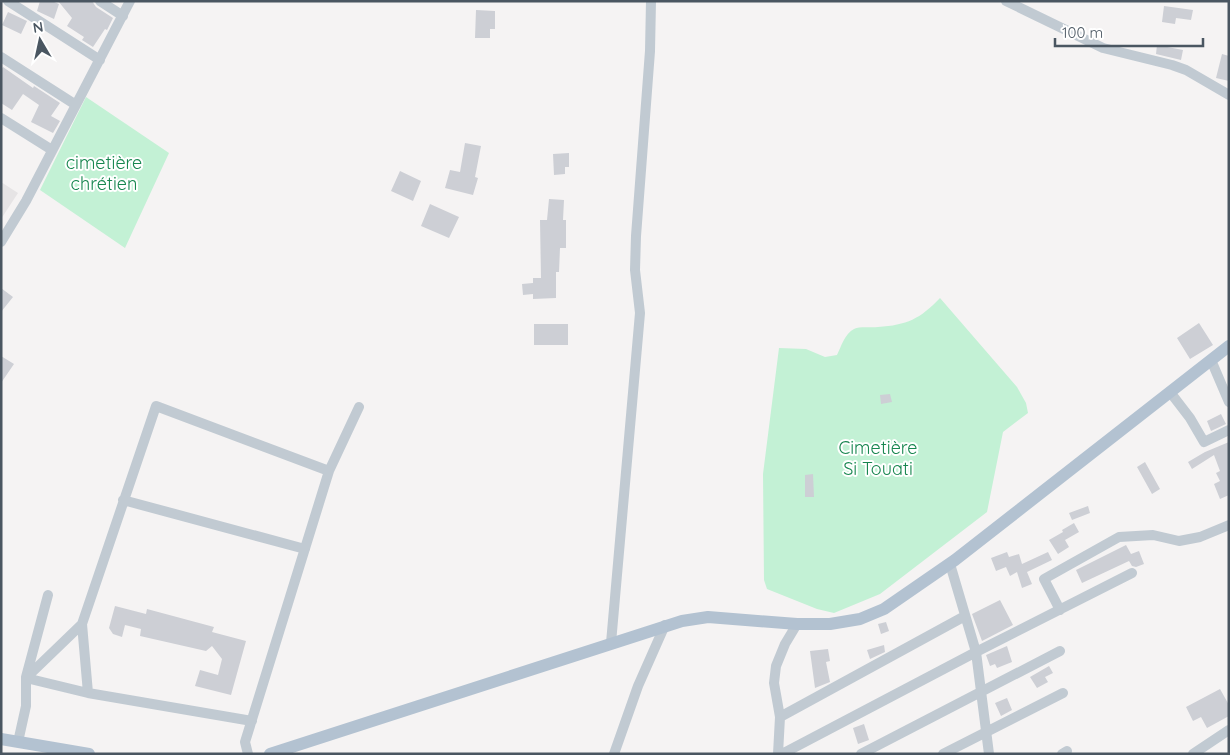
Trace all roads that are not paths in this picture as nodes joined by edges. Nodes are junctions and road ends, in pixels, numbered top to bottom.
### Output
1 (100, 1) edge
2 (130, 1) edge
3 (651, 1) edge
4 (1006, 1) edge
5 (11, 2) edge
6 (123, 16) junction
7 (1, 57) edge
8 (100, 60) junction
9 (1229, 95) edge
10 (76, 104) junction
11 (1, 118) edge
12 (52, 150) junction
13 (1, 242) edge
14 (1229, 346) edge
15 (1212, 360) junction
16 (1170, 392) junction
17 (1229, 402) edge
18 (359, 407) dead end
19 (1229, 430) edge
20 (328, 471) junction
21 (123, 500) junction
22 (1229, 525) edge
23 (304, 550) junction
24 (950, 564) junction
25 (1132, 573) dead end
26 (48, 595) dead end
27 (1060, 610) junction
28 (965, 616) junction
29 (82, 624) junction
30 (797, 624) junction
31 (665, 625) junction
32 (611, 643) junction
33 (1060, 651) dead end
34 (976, 652) junction
35 (26, 678) junction
36 (981, 692) junction
37 (1063, 692) dead end
38 (88, 693) junction
39 (780, 717) junction
40 (252, 721) junction
41 (1229, 730) edge
42 (986, 733) junction
43 (1, 739) edge
44 (18, 742) junction
45 (89, 754) edge
46 (248, 754) edge
47 (270, 754) edge
48 (614, 754) edge
49 (778, 754) edge
50 (782, 754) edge
51 (861, 754) edge
52 (944, 754) edge
53 (989, 754) edge
54 (1193, 754) edge

1 - 6 street
2 - 6 street
3 - 32 street
4 - 9 street
5 - 8 street
6 - 8 street
7 - 10 street
8 - 10 street
10 - 12 street
11 - 12 street
12 - 13 street
14 - 15 main road
15 - 16 main road
15 - 17 street
16 - 19 street
16 - 24 main road
18 - 20 street
20 - 21 street
20 - 23 street
21 - 23 street
21 - 29 street
22 - 27 street
23 - 40 street
24 - 28 street
24 - 30 main road
25 - 27 street
26 - 35 street
27 - 34 street
28 - 34 street
28 - 39 street
29 - 35 street
29 - 38 street
30 - 31 main road
30 - 39 street
31 - 32 main road
31 - 48 street
32 - 47 main road
33 - 36 street
34 - 36 street
34 - 50 street
35 - 38 street
35 - 44 street
36 - 42 street
36 - 51 street
37 - 42 street
38 - 40 street
39 - 49 street
40 - 46 street
41 - 54 street
42 - 52 street
42 - 53 street
43 - 44 main road
44 - 45 main road

